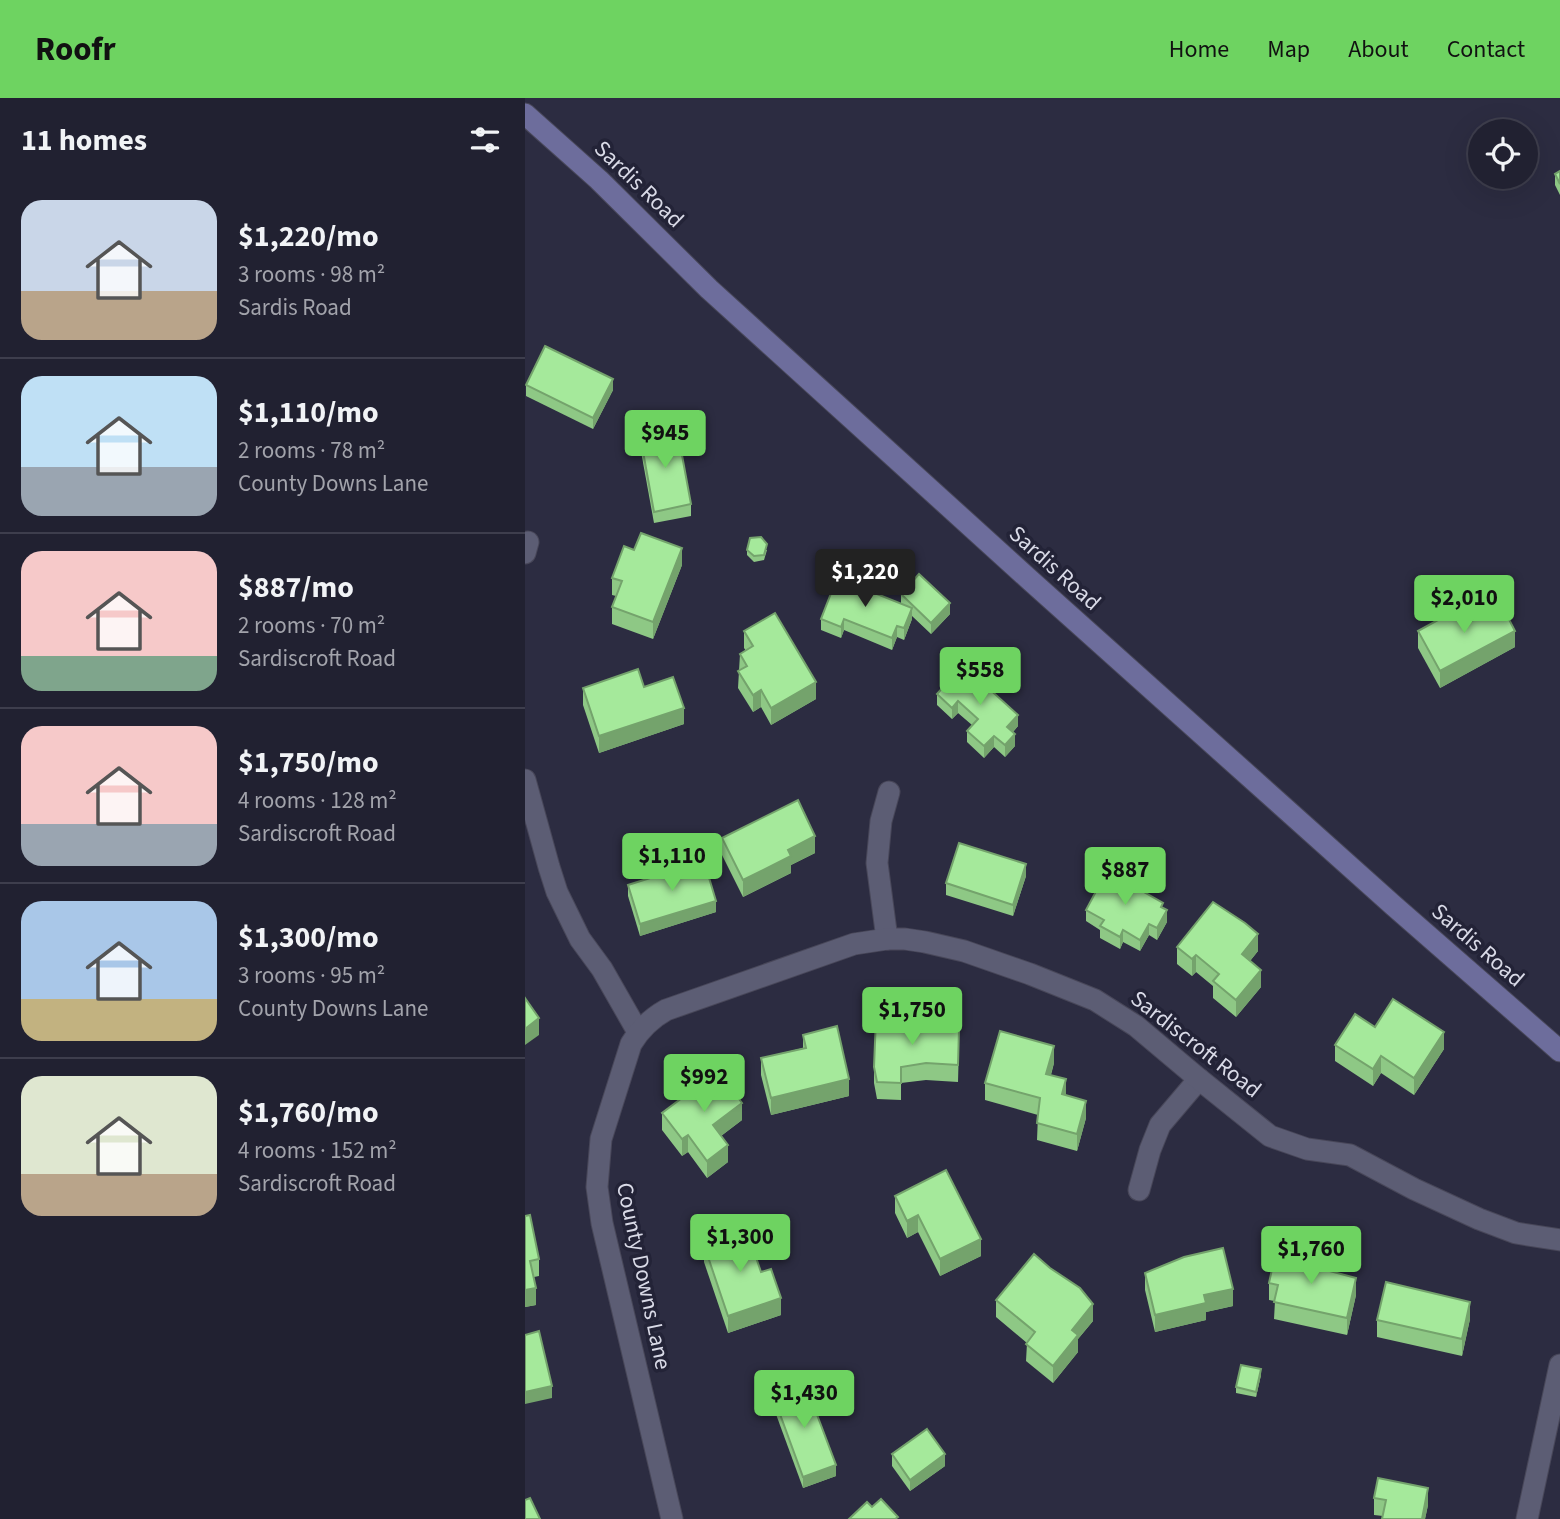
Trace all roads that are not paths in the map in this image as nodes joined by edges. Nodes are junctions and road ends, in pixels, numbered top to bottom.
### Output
1 (525, 114) edge
2 (525, 780) edge
3 (889, 792) dead end
4 (887, 939) junction
5 (638, 1032) junction
6 (1560, 1051) edge
7 (1199, 1079) junction
8 (1139, 1190) dead end
9 (1560, 1240) edge
10 (1560, 1365) edge
11 (672, 1519) edge
12 (1527, 1519) edge

1 - 6 main road, Sardis Road
2 - 5 street
3 - 4 street
4 - 5 street, Sardiscroft Road
4 - 7 street, Sardiscroft Road
5 - 11 street, County Downs Lane
7 - 8 street
7 - 9 street, Sardiscroft Road
10 - 12 street

